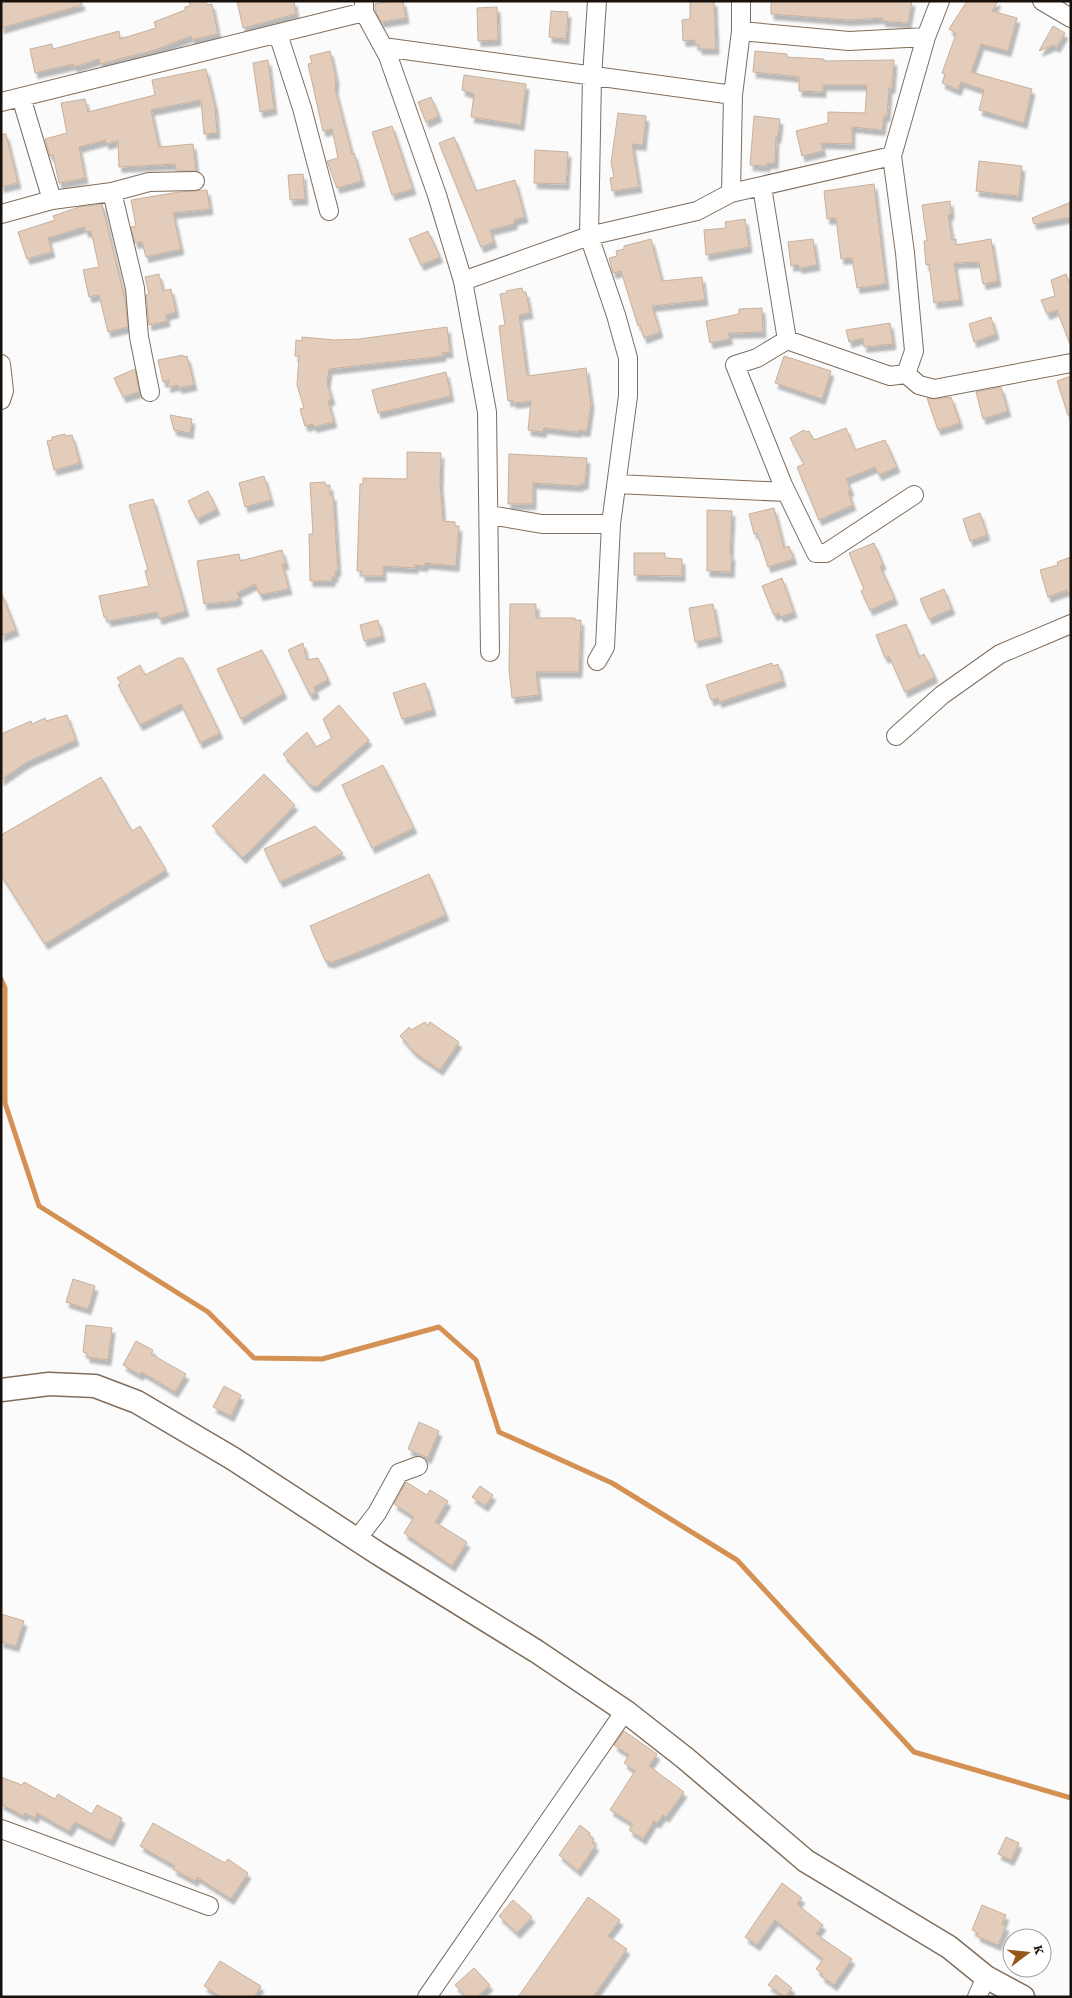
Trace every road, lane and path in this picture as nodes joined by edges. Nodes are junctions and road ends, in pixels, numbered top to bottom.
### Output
1 (597, 1) edge
2 (741, 1) edge
3 (940, 1) edge
4 (1042, 1) edge
5 (364, 6) edge
6 (1071, 18) edge
7 (741, 31) junction
8 (278, 34) junction
9 (926, 37) junction
10 (383, 47) junction
11 (592, 77) junction
12 (733, 95) junction
13 (21, 97) junction
14 (1, 102) edge
15 (892, 156) junction
16 (195, 181) dead end
17 (762, 188) junction
18 (112, 192) junction
19 (731, 193) junction
20 (52, 200) junction
21 (328, 211) dead end
22 (1, 214) edge
23 (589, 236) junction
24 (463, 281) junction
25 (787, 340) junction
26 (1071, 362) edge
27 (1, 364) edge
28 (906, 374) junction
29 (150, 392) dead end
30 (1, 400) edge
31 (617, 484) junction
32 (786, 492) junction
33 (914, 495) dead end
34 (490, 515) junction
35 (611, 524) junction
36 (1071, 624) edge
37 (490, 652) dead end
38 (597, 661) dead end
39 (896, 736) dead end
40 (1, 1390) edge
41 (418, 1466) dead end
42 (357, 1539) junction
43 (625, 1711) junction
44 (1, 1829) edge
45 (209, 1906) dead end
46 (982, 1987) edge
47 (428, 1997) edge
48 (1023, 1997) edge

1 - 11 street
2 - 7 street
3 - 9 street
4 - 6 street
5 - 8 street
5 - 10 street
7 - 9 street
7 - 12 street
8 - 13 street
8 - 21 street
9 - 15 street
10 - 11 street
10 - 24 street
11 - 12 street
11 - 23 street
12 - 19 street
13 - 14 street
13 - 20 street
15 - 17 street
15 - 28 street
16 - 18 street
17 - 19 street
17 - 25 street
18 - 20 street
18 - 29 street
19 - 23 street
20 - 22 street
23 - 24 street
23 - 31 street
24 - 34 street
25 - 28 street
25 - 32 street
26 - 28 street
27 - 30 street
31 - 32 street
31 - 35 street
32 - 33 street
34 - 35 street
34 - 37 street
35 - 38 street
36 - 39 street
40 - 42 street
41 - 42 street
42 - 43 street
43 - 46 street
43 - 47 street
44 - 45 street
46 - 48 street

